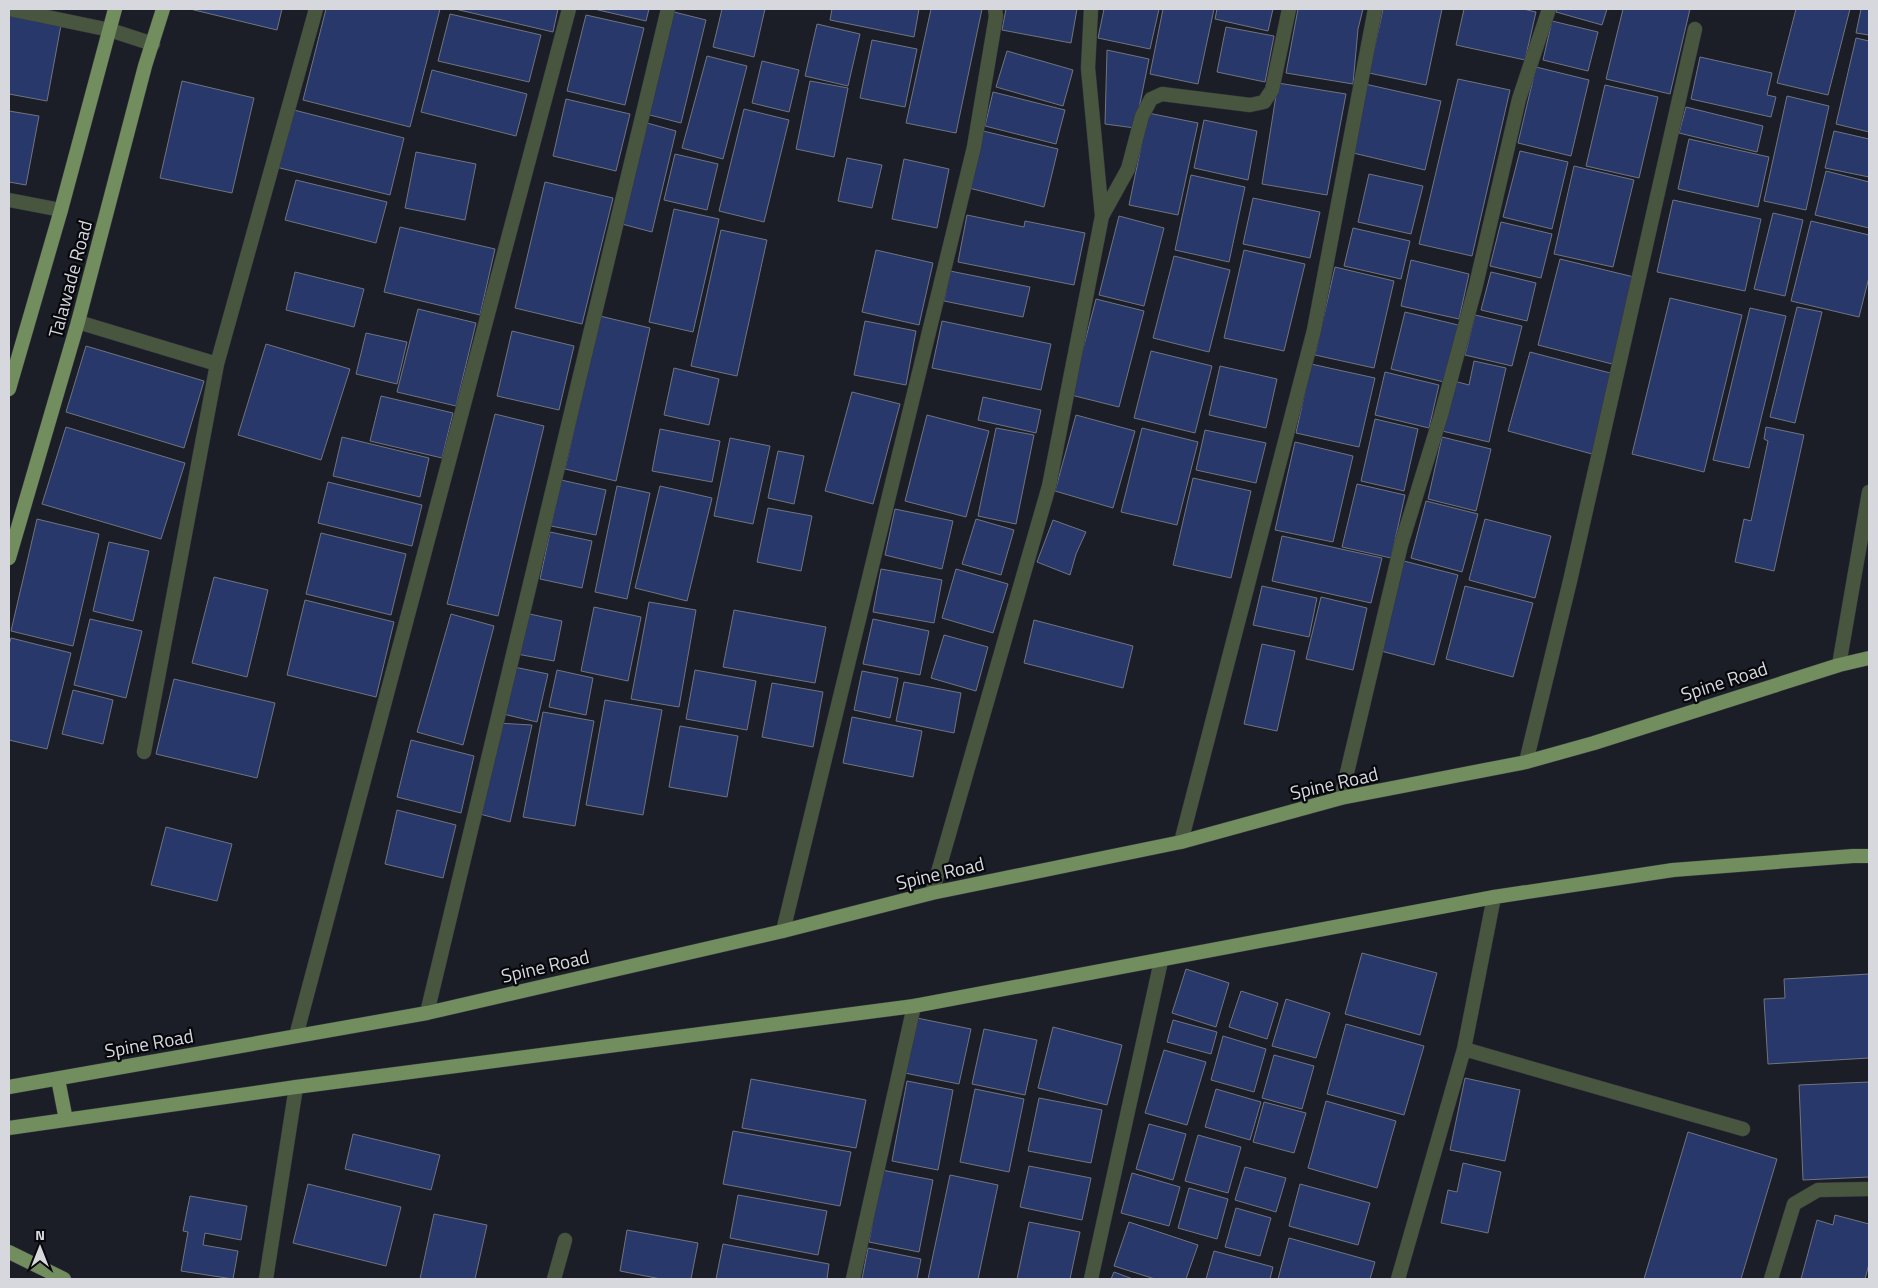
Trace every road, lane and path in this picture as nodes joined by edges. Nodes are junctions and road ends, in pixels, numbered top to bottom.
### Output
1 (9, 9) edge
2 (116, 9) edge
3 (163, 9) edge
4 (316, 9) edge
5 (569, 9) edge
6 (668, 9) edge
7 (995, 9) edge
8 (1091, 9) edge
9 (1289, 9) edge
10 (1375, 9) edge
11 (1550, 9) edge
12 (1695, 29) dead end
13 (110, 30) junction
14 (153, 44) junction
15 (9, 200) edge
16 (61, 210) junction
17 (1102, 216) junction
18 (78, 322) junction
19 (218, 364) junction
20 (9, 390) edge
21 (1869, 492) edge
22 (9, 558) edge
23 (1869, 658) edge
24 (1839, 665) junction
25 (144, 752) dead end
26 (1526, 762) junction
27 (1341, 798) junction
28 (1181, 842) junction
29 (1869, 856) edge
30 (932, 893) junction
31 (1494, 897) junction
32 (783, 931) junction
33 (1161, 961) junction
34 (914, 1006) junction
35 (426, 1013) junction
36 (296, 1036) junction
37 (1464, 1048) junction
38 (58, 1079) junction
39 (9, 1087) edge
40 (296, 1087) junction
41 (66, 1120) junction
42 (9, 1128) edge
43 (1743, 1129) dead end
44 (1869, 1190) edge
45 (565, 1240) dead end
46 (9, 1252) edge
47 (64, 1279) edge
48 (266, 1279) edge
49 (554, 1279) edge
50 (854, 1279) edge
51 (1091, 1279) edge
52 (1398, 1279) edge
53 (1771, 1279) edge

1 - 13 street
2 - 13 main road, Talawade Road
3 - 14 main road, Talawade Road
4 - 19 street
5 - 36 street
6 - 35 street
7 - 32 street
8 - 17 street
9 - 17 street
10 - 28 street
11 - 27 street
12 - 26 street
13 - 14 street
13 - 16 main road, Talawade Road
14 - 18 main road, Talawade Road
15 - 16 street
16 - 20 main road, Talawade Road
17 - 30 street
18 - 19 street
18 - 22 main road, Talawade Road
19 - 25 street
21 - 24 street
23 - 24 main road, Spine Road
24 - 26 main road, Spine Road
26 - 27 main road, Spine Road
27 - 28 main road, Spine Road
28 - 30 main road, Spine Road
29 - 31 main road
30 - 32 main road, Spine Road
31 - 33 main road
31 - 37 street
32 - 35 main road, Spine Road
33 - 34 main road
33 - 51 street
34 - 40 main road
34 - 50 street
35 - 36 main road, Spine Road
36 - 38 main road, Spine Road
37 - 43 street
37 - 52 street
38 - 39 main road, Spine Road
38 - 41 main road
40 - 41 main road
40 - 48 street
41 - 42 main road
44 - 53 street
45 - 49 street
46 - 47 main road

